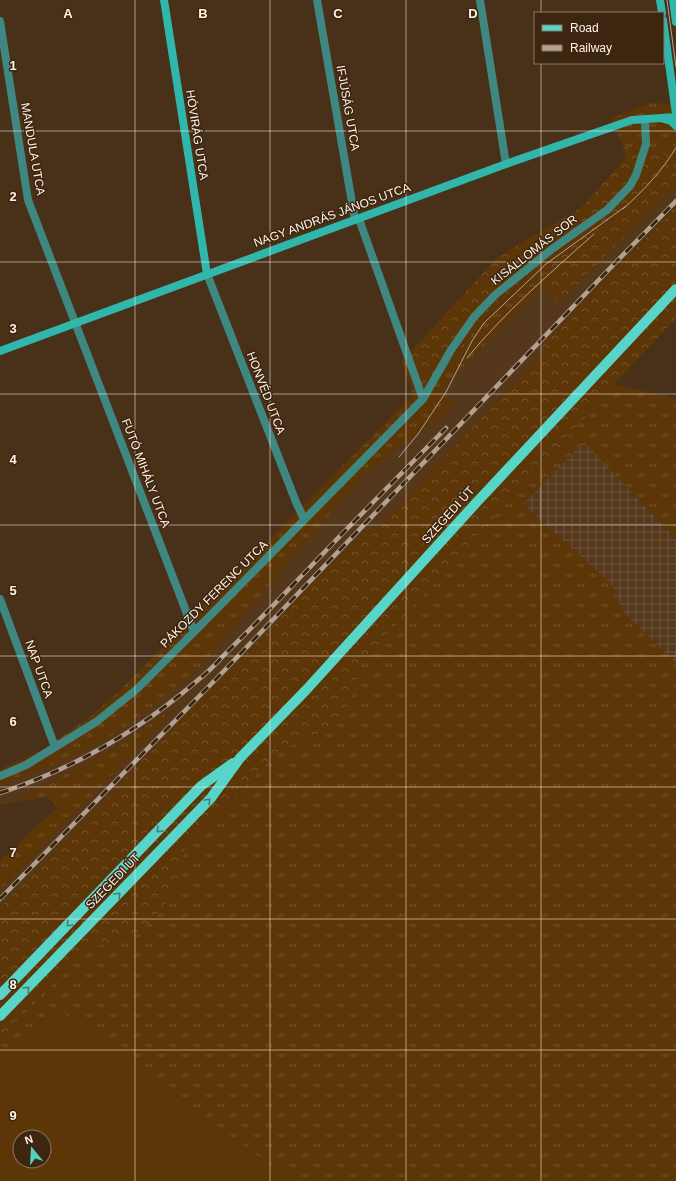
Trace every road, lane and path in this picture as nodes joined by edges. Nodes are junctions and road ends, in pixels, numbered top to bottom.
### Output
1 (164, 0) edge
2 (317, 0) edge
3 (480, 0) edge
4 (660, 0) edge
5 (673, 0) edge
6 (662, 12) edge
7 (0, 21) edge
8 (676, 22) edge
9 (664, 28) edge
10 (673, 95) junction
11 (676, 115) edge
12 (660, 118) junction
13 (645, 119) junction
14 (676, 126) edge
15 (506, 164) junction
16 (357, 220) junction
17 (207, 274) junction
18 (676, 289) edge
19 (75, 323) junction
20 (0, 352) edge
21 (423, 399) junction
22 (304, 519) junction
23 (0, 599) edge
24 (194, 632) junction
25 (55, 747) junction
26 (240, 758) junction
27 (0, 776) edge
28 (0, 995) edge
29 (0, 1016) edge

1 - 17 street, HÓVIRÁG UTCA
2 - 16 street, IFJÚSÁG UTCA
3 - 15 street
4 - 6 street
5 - 8 street
7 - 19 street, MANDULA UTCA
9 - 10 street
10 - 11 street
10 - 12 street
11 - 12 street, NAGY ANDRÁS JÁNOS UTCA
12 - 13 street, NAGY ANDRÁS JÁNOS UTCA
12 - 14 street
13 - 15 street, NAGY ANDRÁS JÁNOS UTCA
13 - 21 street, KISÁLLOMÁS SOR
15 - 16 street, NAGY ANDRÁS JÁNOS UTCA
16 - 17 street, NAGY ANDRÁS JÁNOS UTCA
16 - 21 street, IFJÚSÁG UTCA
17 - 19 street, NAGY ANDRÁS JÁNOS UTCA
17 - 22 street, HONVÉD UTCA
18 - 26 main road, SZEGEDI ÚT
19 - 20 street, NAGY ANDRÁS JÁNOS UTCA
19 - 24 street, FUTÓ MIHÁLY UTCA
21 - 22 street, PÁKOZDY FERENC UTCA
22 - 24 street, PÁKOZDY FERENC UTCA
23 - 25 street, NAP UTCA
24 - 25 street, PÁKOZDY FERENC UTCA
25 - 27 street, PÁKOZDY FERENC UTCA
26 -> 28 main road, SZEGEDI ÚT
29 -> 26 main road, SZEGEDI ÚT

